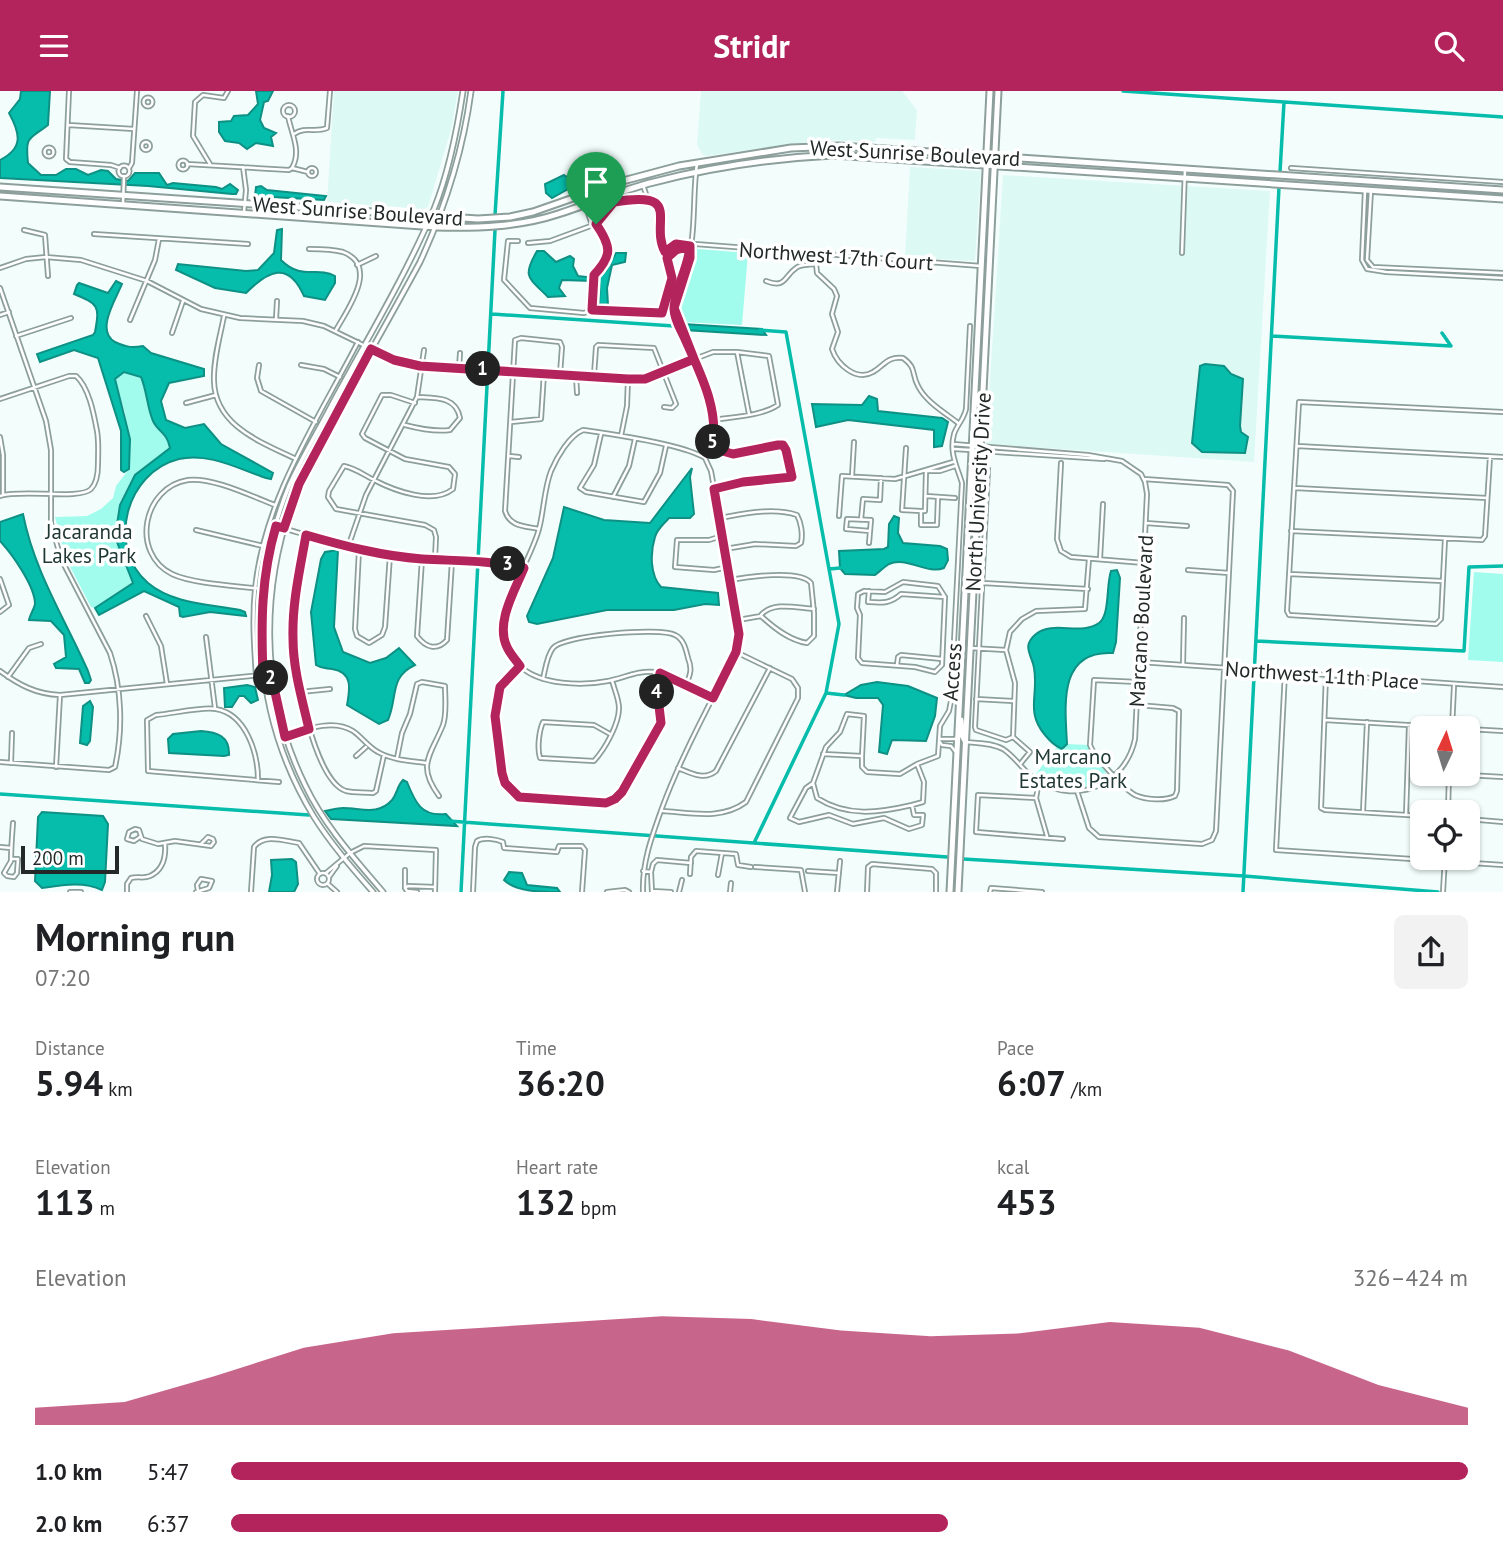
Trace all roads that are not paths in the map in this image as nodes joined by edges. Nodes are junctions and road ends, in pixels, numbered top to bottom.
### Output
1 (69, 91) edge
2 (135, 91) edge
3 (228, 91) edge
4 (330, 91) edge
5 (463, 91) edge
6 (471, 91) edge
7 (990, 91) edge
8 (998, 91) edge
9 (136, 101) junction
10 (143, 102) dead end
11 (288, 116) dead end
12 (67, 125) junction
13 (134, 129) junction
14 (294, 134) junction
15 (133, 146) junction
16 (142, 146) dead end
17 (783, 150) junction
18 (986, 156) junction
19 (995, 157) junction
20 (785, 159) junction
21 (697, 163) junction
22 (187, 164) dead end
23 (211, 166) junction
24 (986, 166) junction
25 (995, 166) junction
26 (243, 167) junction
27 (120, 168) junction
28 (129, 168) junction
29 (292, 168) junction
30 (1291, 168) dead end
31 (1185, 169) junction
32 (308, 172) dead end
33 (696, 172) junction
34 (1370, 174) junction
35 (124, 178) junction
36 (1186, 178) junction
37 (1367, 181) junction
38 (1503, 182) edge
39 (643, 185) junction
40 (0, 187) edge
41 (1355, 190) junction
42 (1368, 190) junction
43 (1503, 190) edge
44 (123, 195) junction
45 (0, 196) edge
46 (1503, 199) edge
47 (648, 200) junction
48 (245, 203) junction
49 (587, 203) junction
50 (122, 204) junction
51 (244, 212) junction
52 (431, 216) junction
53 (441, 217) junction
54 (596, 224) junction
55 (426, 226) junction
56 (436, 227) junction
57 (24, 230) dead end
58 (94, 234) dead end
59 (159, 239) junction
60 (518, 241) dead end
61 (528, 243) dead end
62 (248, 244) dead end
63 (690, 246) junction
64 (309, 249) dead end
65 (665, 252) junction
66 (982, 253) junction
67 (1182, 253) dead end
68 (815, 254) junction
69 (376, 255) dead end
70 (46, 257) junction
71 (667, 258) junction
72 (815, 264) junction
73 (357, 265) junction
74 (989, 265) junction
75 (981, 266) junction
76 (1367, 266) junction
77 (0, 268) edge
78 (1503, 273) edge
79 (989, 274) junction
80 (48, 277) dead end
81 (1503, 278) edge
82 (146, 281) junction
83 (766, 281) dead end
84 (0, 288) edge
85 (183, 301) junction
86 (277, 301) dead end
87 (592, 310) junction
88 (9, 312) junction
89 (0, 315) edge
90 (224, 316) junction
91 (71, 318) dead end
92 (276, 319) junction
93 (130, 320) dead end
94 (970, 326) dead end
95 (336, 330) junction
96 (172, 333) dead end
97 (16, 336) junction
98 (358, 342) junction
99 (364, 345) junction
100 (371, 349) junction
101 (424, 350) dead end
102 (737, 352) junction
103 (977, 352) junction
104 (460, 353) dead end
105 (694, 359) junction
106 (259, 365) dead end
107 (301, 365) dead end
108 (420, 366) junction
109 (459, 368) junction
110 (512, 371) junction
111 (664, 371) junction
112 (984, 371) junction
113 (544, 373) junction
114 (560, 374) junction
115 (576, 375) junction
116 (594, 376) junction
117 (340, 377) junction
118 (628, 379) junction
119 (34, 387) junction
120 (577, 393) dead end
121 (216, 395) junction
122 (417, 397) junction
123 (0, 399) edge
124 (186, 403) dead end
125 (415, 403) junction
126 (664, 407) dead end
127 (1503, 412) edge
128 (749, 414) junction
129 (713, 420) junction
130 (316, 422) junction
131 (511, 422) junction
132 (404, 424) junction
133 (960, 424) junction
134 (602, 432) junction
135 (621, 436) junction
136 (0, 437) edge
137 (635, 439) junction
138 (854, 442) dead end
139 (666, 446) junction
140 (953, 446) junction
141 (1296, 446) junction
142 (906, 447) dead end
143 (712, 448) junction
144 (972, 448) junction
145 (981, 448) junction
146 (390, 451) junction
147 (509, 456) junction
148 (519, 457) dead end
149 (1490, 457) junction
150 (1503, 457) edge
151 (705, 458) junction
152 (296, 459) junction
153 (1061, 463) dead end
154 (954, 464) junction
155 (988, 469) dead end
156 (926, 471) junction
157 (852, 476) junction
158 (903, 477) junction
159 (881, 478) junction
160 (1143, 479) junction
161 (374, 480) junction
162 (1294, 488) junction
163 (714, 489) junction
164 (50, 493) junction
165 (1, 495) edge
166 (926, 496) junction
167 (613, 497) junction
168 (938, 497) junction
169 (955, 498) dead end
170 (1488, 498) junction
171 (1103, 504) dead end
172 (275, 505) junction
173 (921, 511) junction
174 (358, 515) junction
175 (839, 516) dead end
176 (719, 518) junction
177 (861, 520) junction
178 (1146, 523) junction
179 (276, 526) junction
180 (1187, 526) dead end
181 (284, 528) junction
182 (539, 529) junction
183 (196, 530) dead end
184 (870, 531) junction
185 (1291, 531) junction
186 (306, 535) junction
187 (722, 536) junction
188 (1445, 539) junction
189 (869, 543) dead end
190 (263, 546) junction
191 (348, 547) junction
192 (725, 549) junction
193 (359, 550) junction
194 (390, 555) junction
195 (422, 559) junction
196 (435, 559) junction
197 (1089, 559) junction
198 (1100, 559) junction
199 (452, 561) junction
200 (1144, 563) junction
201 (728, 567) junction
202 (524, 568) junction
203 (1188, 570) dead end
204 (1229, 573) junction
205 (1289, 574) junction
206 (0, 579) edge
207 (730, 580) junction
208 (1443, 581) junction
209 (982, 583) junction
210 (255, 588) junction
211 (262, 589) junction
212 (1088, 589) junction
213 (869, 591) junction
214 (946, 597) junction
215 (814, 609) junction
216 (0, 612) edge
217 (146, 616) dead end
218 (761, 616) junction
219 (1184, 618) dead end
220 (738, 620) junction
221 (206, 637) dead end
222 (41, 644) dead end
223 (970, 648) junction
224 (978, 648) junction
225 (1006, 650) junction
226 (736, 652) junction
227 (962, 652) junction
228 (970, 657) junction
229 (942, 659) junction
230 (1140, 662) junction
231 (897, 665) junction
232 (1182, 665) junction
233 (520, 666) junction
234 (770, 668) junction
235 (1224, 668) junction
236 (0, 671) edge
237 (1285, 672) junction
238 (660, 673) junction
239 (271, 674) junction
240 (256, 675) junction
241 (263, 675) junction
242 (1326, 676) junction
243 (8, 677) junction
244 (542, 679) junction
245 (212, 680) junction
246 (612, 680) junction
247 (1138, 682) junction
248 (167, 684) junction
249 (687, 684) junction
250 (1454, 684) junction
251 (1503, 687) edge
252 (119, 689) junction
253 (330, 689) dead end
254 (300, 692) junction
255 (60, 695) junction
256 (713, 698) junction
257 (976, 699) junction
258 (959, 700) junction
259 (1013, 701) junction
260 (1138, 705) junction
261 (215, 708) junction
262 (1453, 716) edge
263 (1325, 720) junction
264 (1367, 722) junction
265 (1409, 725) joint
266 (309, 729) junction
267 (1480, 730) edge
268 (1503, 731) edge
269 (12, 733) dead end
270 (610, 734) junction
271 (285, 737) junction
272 (1013, 737) junction
273 (278, 739) junction
274 (957, 739) junction
275 (939, 741) junction
276 (966, 742) junction
277 (368, 745) junction
278 (956, 753) junction
279 (823, 754) junction
280 (384, 755) junction
281 (356, 756) dead end
282 (862, 756) junction
283 (397, 758) junction
284 (0, 762) edge
285 (10, 763) junction
286 (426, 763) junction
287 (1021, 763) junction
288 (917, 764) junction
289 (56, 767) junction
290 (677, 768) junction
291 (1115, 776) junction
292 (1480, 776) edge
293 (1503, 777) edge
294 (258, 779) junction
295 (279, 782) dead end
296 (1039, 782) junction
297 (813, 783) junction
298 (1077, 792) junction
299 (439, 796) dead end
300 (962, 796) junction
301 (1036, 798) junction
302 (912, 804) junction
303 (661, 811) junction
304 (1363, 813) junction
305 (1406, 815) junction
306 (1410, 815) edge
307 (1480, 820) edge
308 (1503, 822) edge
309 (13, 823) dead end
310 (140, 837) dead end
311 (1047, 837) junction
312 (1063, 839) dead end
313 (165, 844) junction
314 (201, 844) dead end
315 (0, 847) edge
316 (11, 848) junction
317 (350, 853) junction
318 (722, 853) junction
319 (1410, 857) edge
320 (344, 858) junction
321 (11, 859) junction
322 (840, 861) dead end
323 (691, 863) junction
324 (1480, 863) edge
325 (337, 865) junction
326 (1503, 865) edge
327 (405, 870) dead end
328 (1444, 870) edge
329 (643, 871) junction
330 (808, 871) dead end
331 (651, 872) junction
332 (326, 873) junction
333 (839, 873) junction
334 (320, 874) junction
335 (690, 874) dead end
336 (718, 875) dead end
337 (329, 877) junction
338 (682, 880) dead end
339 (731, 883) dead end
340 (328, 884) junction
341 (435, 887) junction
342 (405, 888) junction
343 (197, 891) edge
344 (652, 891) edge
345 (70, 892) edge
346 (81, 892) edge
347 (127, 892) edge
348 (251, 892) edge
349 (337, 892) edge
350 (373, 892) edge
351 (383, 892) edge
352 (417, 892) edge
353 (435, 892) edge
354 (473, 892) edge
355 (583, 892) edge
356 (607, 892) edge
357 (629, 892) edge
358 (643, 892) edge
359 (671, 892) edge
360 (679, 892) edge
361 (730, 892) edge
362 (805, 892) edge
363 (837, 892) edge
364 (867, 892) edge
365 (936, 892) edge
366 (950, 892) edge
367 (958, 892) edge
368 (990, 892) edge
369 (1042, 892) edge
370 (1443, 892) edge

1 - 12 street
2 - 9 street
3 - 23 street
4 - 14 street
5 - 52 main road
6 - 53 main road
7 - 18 main road, North University Drive
8 - 19 main road, North University Drive
9 - 10 street
9 - 13 street
11 - 14 street
12 - 13 street
12 - 27 street
13 - 15 street
14 - 29 street
15 - 16 street
15 - 28 street
17 - 18 main road, West Sunrise Boulevard
17 - 20 street
17 - 21 main road, West Sunrise Boulevard
18 - 19 main road, West Sunrise Boulevard
18 - 24 main road, North University Drive
19 - 25 main road, North University Drive
19 - 31 main road, West Sunrise Boulevard
20 - 24 main road, West Sunrise Boulevard
20 - 33 main road, West Sunrise Boulevard
21 - 33 street
21 - 53 main road, West Sunrise Boulevard
22 - 23 street
23 - 26 street
24 - 25 main road, West Sunrise Boulevard
24 - 66 main road, North University Drive
25 - 36 main road, West Sunrise Boulevard
25 - 74 main road, North University Drive
26 - 29 street
26 - 48 street
27 - 28 street
27 - 35 street
28 - 35 street
29 - 32 street
30 - 34 street
31 - 36 street
31 - 37 main road, West Sunrise Boulevard
33 - 39 main road, West Sunrise Boulevard
33 - 63 street
34 - 37 street
34 - 38 street
35 - 44 street
36 - 41 main road, West Sunrise Boulevard
36 - 67 street
37 - 41 main road
37 - 43 main road, West Sunrise Boulevard
39 - 47 street
39 - 49 main road, West Sunrise Boulevard
40 - 44 main road, West Sunrise Boulevard
41 - 42 main road, West Sunrise Boulevard
42 - 46 main road, West Sunrise Boulevard
42 - 76 street
44 - 48 main road, West Sunrise Boulevard
44 - 50 street
45 - 50 main road, West Sunrise Boulevard
47 - 54 street
47 - 65 street
48 - 51 street
48 - 52 main road, West Sunrise Boulevard
49 - 54 street
49 - 56 main road, West Sunrise Boulevard
50 - 51 main road, West Sunrise Boulevard
51 - 55 main road, West Sunrise Boulevard
52 - 53 main road, West Sunrise Boulevard
52 - 55 main road
53 - 56 main road
54 - 61 street
54 - 87 street
55 - 56 main road, West Sunrise Boulevard
55 - 99 main road
56 - 100 main road
57 - 70 street
58 - 59 street
59 - 62 street
59 - 82 street
60 - 87 street
63 - 65 street
63 - 68 street, Northwest 17th Court
63 - 71 street
63 - 105 street
64 - 73 street
65 - 71 street
66 - 74 main road
66 - 75 main road, North University Drive
68 - 72 street
68 - 75 street, Northwest 17th Court
69 - 73 street
70 - 77 street
70 - 80 street
70 - 82 street
71 - 87 street
72 - 83 street
72 - 133 street
73 - 95 street
74 - 79 main road, North University Drive
75 - 79 main road
75 - 103 main road, North University Drive
76 - 78 street
76 - 81 street
79 - 112 main road, North University Drive
82 - 85 street
82 - 93 street
84 - 88 street
85 - 90 street
85 - 96 street
86 - 92 street
88 - 89 street
88 - 97 street
90 - 92 street
90 - 121 street
91 - 97 street
92 - 95 street
94 - 133 street
95 - 98 street
97 - 119 street
98 - 99 street
98 - 117 street
99 - 100 street
99 - 179 main road
100 - 108 street
100 - 181 main road
101 - 108 street
102 - 105 street
102 - 128 street
102 - 128 street
103 - 112 main road
103 - 144 main road, North University Drive
104 - 109 street
105 - 111 street
105 - 129 street
106 - 130 street
107 - 117 street
108 - 109 street
108 - 122 street
109 - 110 street
110 - 113 street
110 - 114 street
110 - 131 street
111 - 116 street
111 - 118 street
111 - 126 street
112 - 145 main road, North University Drive
113 - 114 street
113 - 131 street
114 - 115 street
115 - 116 street
115 - 120 street
116 - 118 street
117 - 130 street
118 - 135 street
119 - 123 street
119 - 164 street
119 - 164 street
121 - 124 street
121 - 152 street
122 - 125 street
122 - 132 street
125 - 132 street
125 - 146 street
127 - 141 street
128 - 129 street
129 - 143 street
130 - 152 street
131 - 147 street
132 - 146 street
133 - 140 street
134 - 135 street
134 - 167 street
134 - 182 street
135 - 137 street
136 - 165 street
137 - 139 street
137 - 167 street
138 - 157 street
139 - 151 street
139 - 167 street
140 - 144 street
140 - 154 street, Access
141 - 149 street
141 - 162 street
142 - 158 street
143 - 151 street
143 - 163 street
144 - 145 street
144 - 227 main road, North University Drive
145 - 160 street
145 - 223 main road, North University Drive
146 - 161 street
146 - 161 street
147 - 148 street
147 - 182 street
149 - 150 street
149 - 170 street
151 - 163 street
152 - 172 street
153 - 197 street
154 - 156 street
154 - 275 street, Access
155 - 209 street
156 - 158 street
156 - 166 street
157 - 159 street
157 - 175 street
158 - 159 street
158 - 173 street
159 - 177 street
160 - 178 street, Marcano Boulevard
160 - 204 street
161 - 174 street
161 - 174 street
162 - 170 street
162 - 185 street
163 - 176 street
164 - 165 street
164 - 252 street
166 - 168 street
166 - 173 street
168 - 169 street
168 - 173 street
170 - 188 street
171 - 198 street
172 - 190 street
172 - 210 street
174 - 191 street
174 - 196 street
176 - 187 street
176 - 192 street
177 - 184 street
177 - 184 street
178 - 180 street
178 - 200 street, Marcano Boulevard
179 - 181 street
179 - 211 main road
181 - 186 street
181 - 239 main road
182 - 202 street
183 - 190 street
184 - 189 street
185 - 188 street
185 - 205 street
186 - 191 street
186 - 254 street
187 - 192 street
187 - 201 street
188 - 208 street
190 - 210 street
191 - 193 street
192 - 201 street
193 - 194 street
193 - 194 street
194 - 195 street
195 - 196 street
195 - 199 street
196 - 199 street
197 - 198 street
197 - 212 street
198 - 200 street
199 - 202 street
200 - 230 street, Marcano Boulevard
201 - 207 street
202 - 233 street
203 - 204 street
204 - 235 street
205 - 208 street
205 - 208 street
206 - 216 street
207 - 215 street
207 - 220 street
209 - 212 street
209 - 224 street
210 - 211 street
210 - 240 street
211 - 241 main road
212 - 225 street
213 - 214 street
213 - 214 street
213 - 231 street
214 - 229 street
215 - 218 street
215 - 218 street
217 - 248 street
218 - 220 street
219 - 232 street
220 - 226 street
221 - 245 street
222 - 243 street
223 - 224 street
223 - 228 main road, North University Drive
224 - 225 street
224 - 257 street
225 - 259 street
226 - 234 street
226 - 256 street
227 - 228 main road
227 - 258 main road, North University Drive
228 - 276 main road, North University Drive
229 - 231 street
229 - 231 street
230 - 232 street, Northwest 11th Place
230 - 247 street, Marcano Boulevard
232 - 235 street, Northwest 11th Place
233 - 238 street
233 - 244 street
234 - 290 street
234 - 303 street
235 - 237 street, Northwest 11th Place
235 - 298 street
236 - 243 street
237 - 242 street, Northwest 11th Place
237 - 319 street
238 - 246 street
238 - 249 street
239 - 241 street
239 - 271 main road
240 - 241 street
240 - 245 street
241 - 273 main road
242 - 250 street, Northwest 11th Place
242 - 263 street
243 - 255 street
244 - 246 street
244 - 249 street
245 - 248 street
245 - 261 street
246 - 270 street
247 - 260 street, Marcano Boulevard
247 - 291 street
248 - 252 street
249 - 256 street
250 - 251 street, Northwest 11th Place
250 - 262 street
252 - 255 street
252 - 289 street
253 - 254 street
254 - 266 street
255 - 289 street
256 - 290 street
257 - 259 street
257 - 272 street
258 - 274 main road, North University Drive
258 - 276 main road
259 - 272 street
260 - 291 street, Marcano Boulevard
260 - 291 street
261 - 294 street
261 - 294 street
263 - 264 street
263 - 304 street
264 - 265 street
264 - 304 street
265 - 305 street
266 - 271 street
266 - 277 street
266 - 280 street
267 - 268 street
269 - 285 street
270 - 270 street
271 - 273 street
271 - 317 main road
272 - 287 street
273 - 320 main road
274 - 275 street
274 - 278 main road, North University Drive
274 - 300 main road
275 - 278 street
275 - 288 street, Access
276 - 287 street
276 - 300 main road, North University Drive
277 - 280 street
277 - 281 street
278 - 366 main road, North University Drive
279 - 282 street
279 - 282 street
279 - 297 street
280 - 283 street
282 - 288 street
283 - 286 street
283 - 286 street
284 - 285 street
285 - 289 street
286 - 299 street
287 - 296 street
288 - 302 street
290 - 303 street
291 - 298 street
292 - 293 street
294 - 295 street
296 - 298 street
296 - 301 street
297 - 302 street
297 - 302 street
300 - 367 main road, North University Drive
301 - 311 street
301 - 311 street
303 - 329 street
304 - 305 street
305 - 306 street
307 - 308 street
309 - 316 street
310 - 313 street
311 - 312 street
313 - 314 street
313 - 347 street
315 - 316 street
316 - 321 street
317 - 320 street
317 - 341 street
317 - 351 main road
318 - 323 street
318 - 336 street
318 - 362 street
320 - 325 street
320 - 350 main road
321 - 321 street
322 - 333 street
323 - 331 street
323 - 335 street
324 - 326 street
325 - 332 street
325 - 337 street
327 - 342 street
328 - 370 street
329 - 331 street
329 - 358 street
330 - 333 street
331 - 344 street
332 - 334 street
332 - 337 street
333 - 363 street
334 - 340 street
334 - 348 street
337 - 340 street
338 - 360 street
339 - 361 street
340 - 349 street
341 - 342 street
341 - 353 street
342 - 352 street
343 - 343 street
344 - 359 street
345 - 346 street
354 - 355 street
356 - 357 street
364 - 365 street
368 - 369 street

